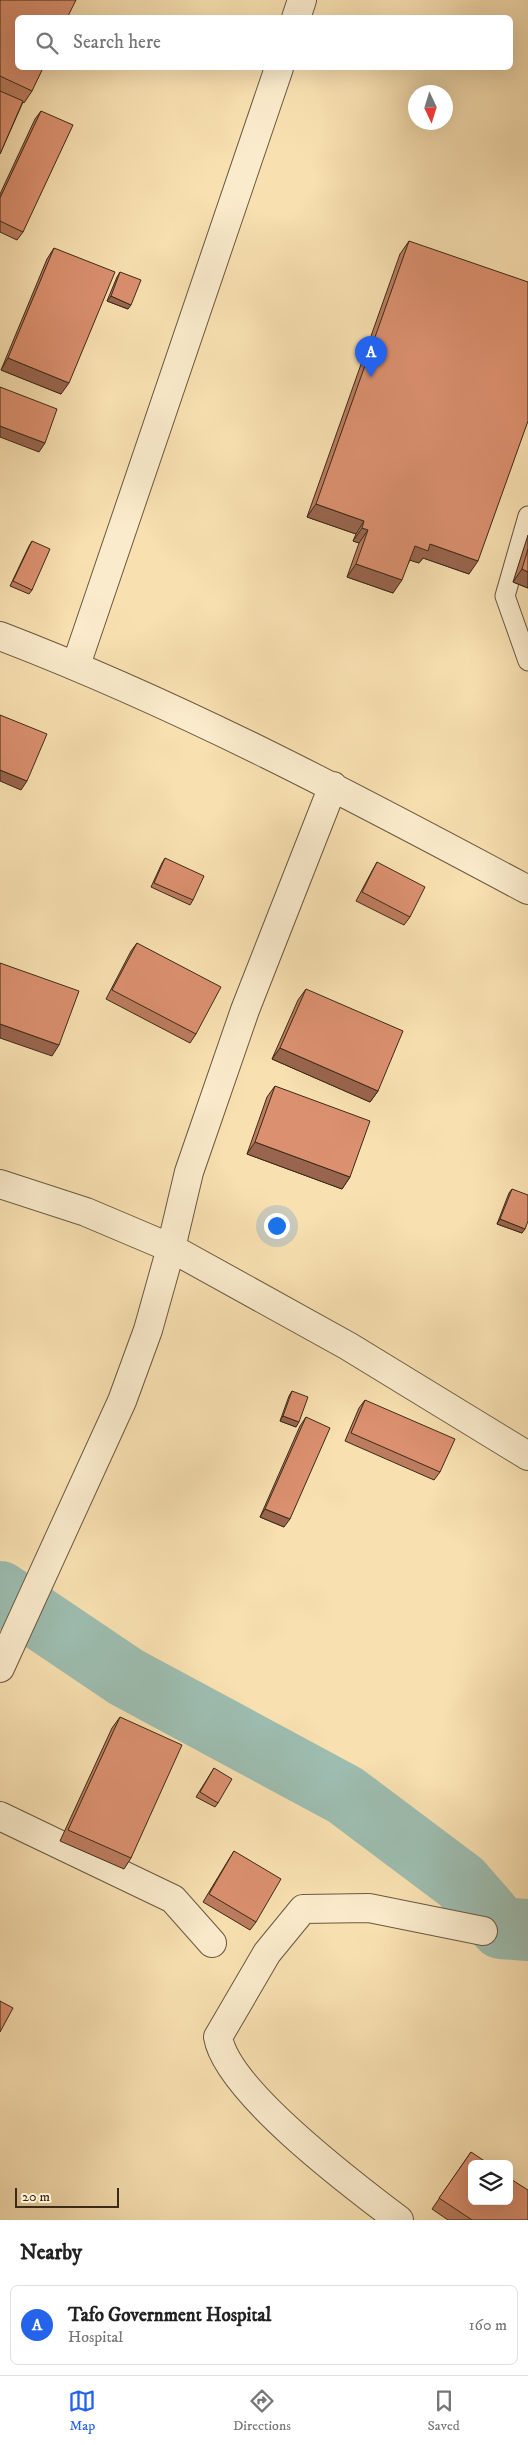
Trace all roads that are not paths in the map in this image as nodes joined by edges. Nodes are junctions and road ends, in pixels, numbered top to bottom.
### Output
1 (302, 0) edge
2 (297, 15) edge
3 (278, 70) edge
4 (528, 516) edge
5 (0, 636) edge
6 (528, 661) edge
7 (76, 665) junction
8 (333, 786) junction
9 (528, 890) edge
10 (0, 1184) edge
11 (171, 1248) junction
12 (528, 1456) edge
13 (0, 1668) edge
14 (0, 1816) edge
15 (483, 1931) dead end
16 (212, 1943) dead end
17 (399, 2220) edge

1 - 2 street
3 - 7 street
4 - 6 lane
5 - 7 street
7 - 8 street
8 - 9 street
8 - 11 street
10 - 11 street
11 - 12 street
11 - 13 street
14 - 16 street
15 - 17 street

